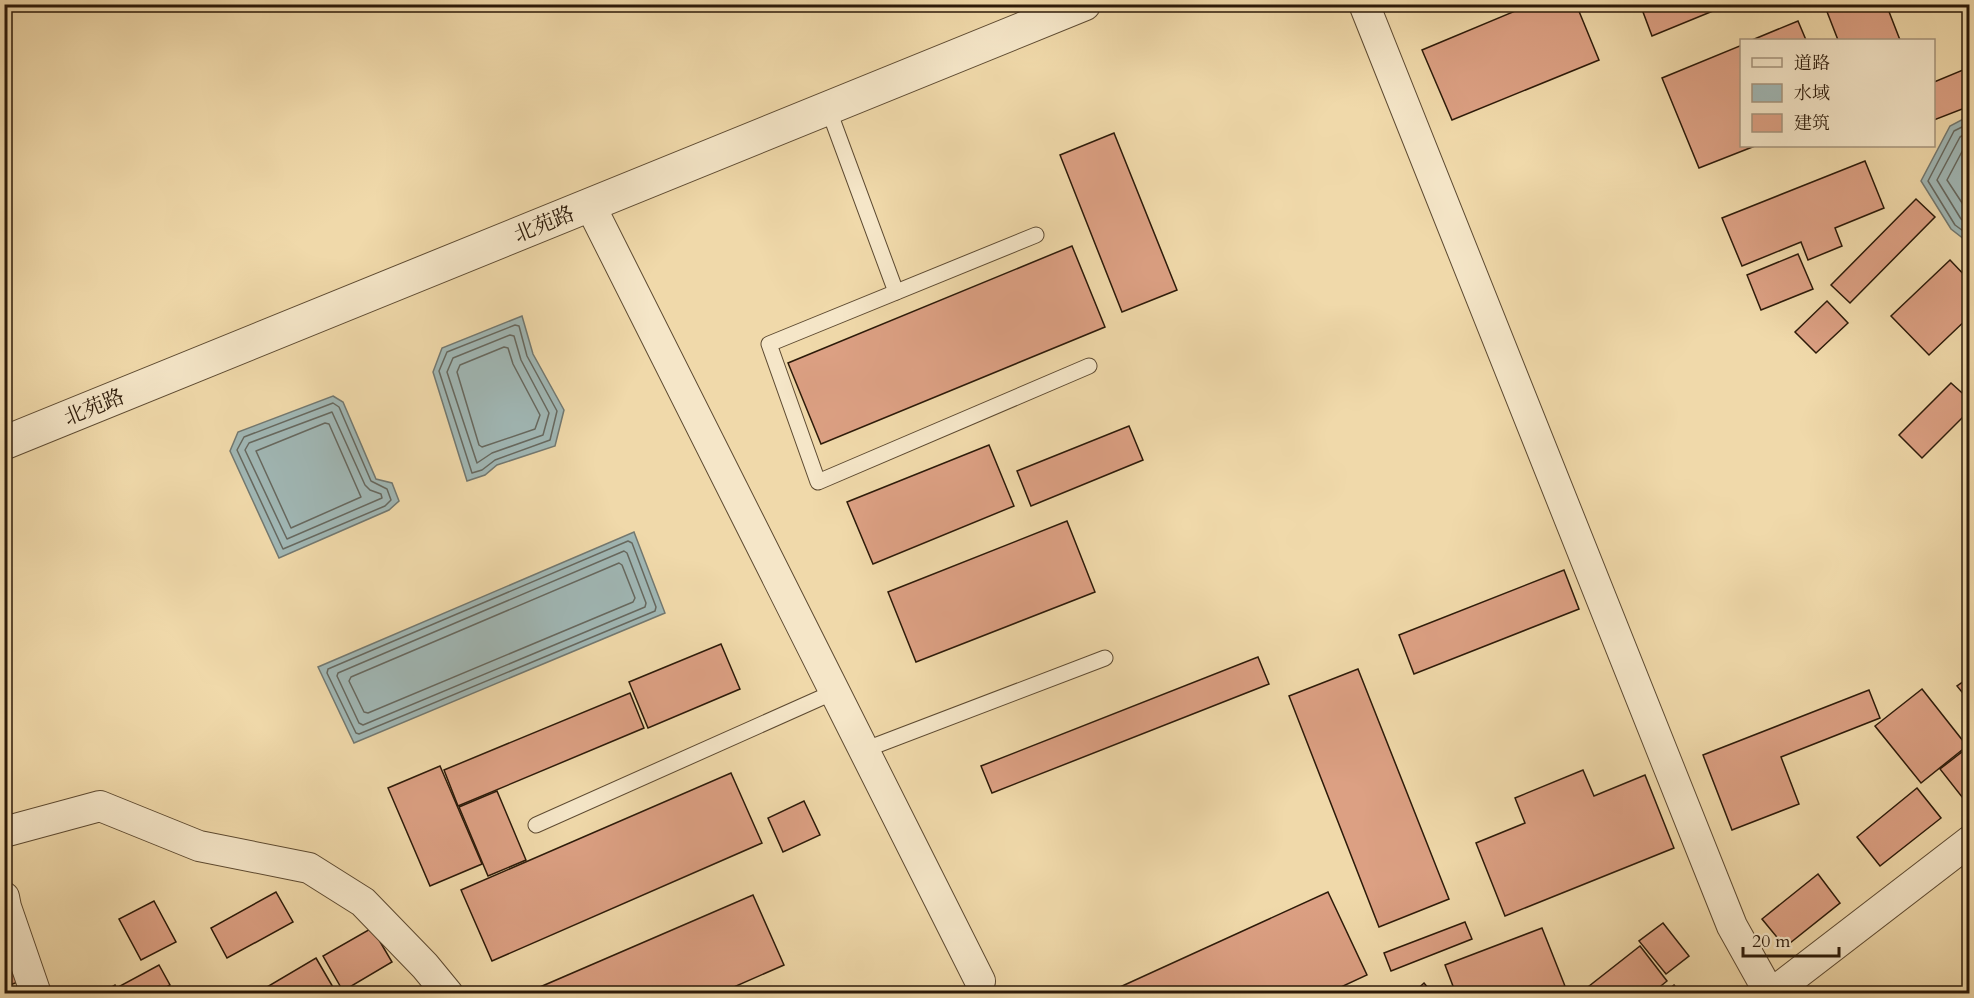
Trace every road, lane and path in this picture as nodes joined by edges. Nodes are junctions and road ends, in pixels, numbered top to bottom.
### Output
1 (1084, 4) edge
2 (1364, 4) edge
3 (828, 108) junction
4 (590, 205) junction
5 (1035, 235) dead end
6 (896, 292) junction
7 (1089, 366) dead end
8 (4, 443) edge
9 (1105, 658) dead end
10 (834, 692) junction
11 (864, 750) junction
12 (536, 825) dead end
13 (4, 832) edge
14 (1970, 841) edge
15 (4, 897) edge
16 (980, 981) dead end
17 (36, 993) edge
18 (448, 993) edge
19 (1771, 993) edge

1 - 3 street, 北苑路
2 - 19 street
3 - 4 street, 北苑路
3 - 6 lane
4 - 8 street, 北苑路
4 - 10 street
5 - 6 lane
6 - 7 lane
9 - 11 lane
10 - 11 street
10 - 12 lane
11 - 16 street
13 - 18 street
14 - 19 street
15 - 17 street

